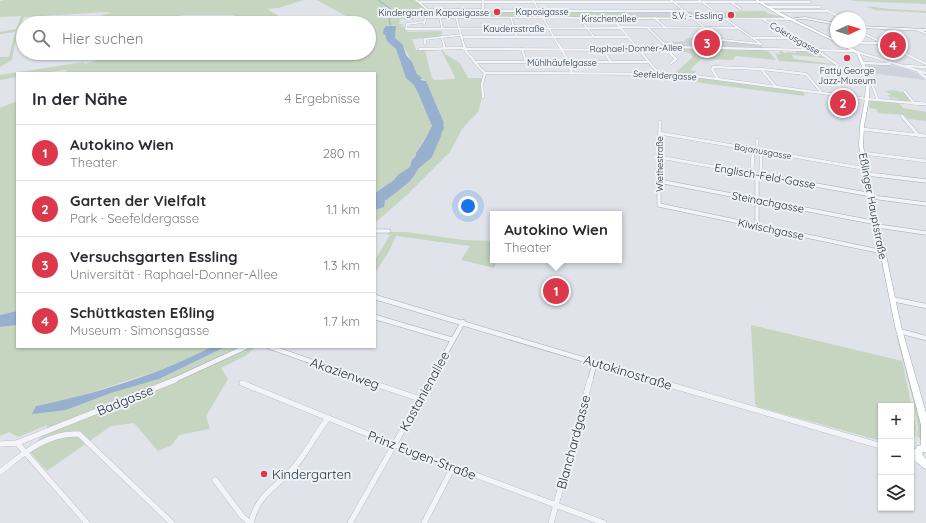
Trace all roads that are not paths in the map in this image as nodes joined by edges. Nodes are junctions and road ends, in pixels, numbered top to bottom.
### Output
1 (416, 0) edge
2 (598, 0) edge
3 (636, 0) edge
4 (670, 0) edge
5 (699, 0) edge
6 (727, 0) edge
7 (756, 0) edge
8 (785, 0) edge
9 (806, 0) edge
10 (456, 1) edge
11 (482, 1) edge
12 (508, 1) edge
13 (534, 1) edge
14 (568, 1) edge
15 (419, 2) junction
16 (760, 2) junction
17 (789, 2) junction
18 (810, 2) junction
19 (600, 3) junction
20 (639, 3) junction
21 (674, 3) junction
22 (703, 3) junction
23 (731, 3) junction
24 (769, 7) junction
25 (820, 7) junction
26 (510, 8) junction
27 (712, 9) dead end
28 (741, 9) dead end
29 (428, 10) junction
30 (456, 10) junction
31 (495, 10) dead end
32 (538, 11) junction
33 (575, 11) junction
34 (607, 11) junction
35 (648, 11) junction
36 (685, 11) junction
37 (775, 11) junction
38 (828, 11) joint
39 (427, 17) junction
40 (440, 17) junction
41 (456, 17) junction
42 (511, 18) junction
43 (542, 18) junction
44 (579, 18) junction
45 (612, 18) junction
46 (654, 18) junction
47 (693, 19) junction
48 (725, 19) junction
49 (762, 19) junction
50 (790, 19) junction
51 (423, 22) junction
52 (830, 23) edge
53 (866, 27) edge
54 (424, 28) junction
55 (442, 28) junction
56 (459, 28) junction
57 (514, 28) junction
58 (548, 28) junction
59 (587, 28) junction
60 (621, 28) junction
61 (648, 28) junction
62 (666, 28) junction
63 (700, 28) junction
64 (705, 28) junction
65 (738, 28) junction
66 (918, 30) junction
67 (926, 30) edge
68 (926, 33) edge
69 (866, 35) edge
70 (461, 36) junction
71 (442, 37) junction
72 (517, 37) junction
73 (554, 37) junction
74 (594, 37) junction
75 (628, 37) junction
76 (830, 37) edge
77 (752, 38) junction
78 (793, 38) junction
79 (866, 43) edge
80 (882, 43) junction
81 (425, 44) dead end
82 (761, 44) junction
83 (444, 48) junction
84 (464, 48) junction
85 (667, 48) junction
86 (849, 48) edge
87 (420, 49) dead end
88 (522, 49) junction
89 (561, 49) junction
90 (602, 49) junction
91 (768, 49) junction
92 (639, 50) junction
93 (817, 50) junction
94 (858, 53) junction
95 (866, 55) junction
96 (475, 62) junction
97 (526, 62) junction
98 (568, 62) junction
99 (611, 62) junction
100 (649, 62) junction
101 (671, 63) dead end
102 (862, 63) junction
103 (893, 64) junction
104 (926, 65) edge
105 (901, 66) junction
106 (761, 69) junction
107 (919, 72) junction
108 (485, 73) junction
109 (572, 73) junction
110 (926, 73) edge
111 (659, 74) junction
112 (926, 78) edge
113 (718, 79) junction
114 (868, 81) junction
115 (776, 87) junction
116 (905, 92) dead end
117 (822, 93) junction
118 (844, 96) junction
119 (483, 97) dead end
120 (867, 99) junction
121 (878, 100) junction
122 (915, 103) junction
123 (926, 104) edge
124 (902, 116) dead end
125 (660, 122) dead end
126 (862, 129) junction
127 (659, 134) junction
128 (919, 136) junction
129 (926, 136) edge
130 (757, 140) dead end
131 (753, 150) junction
132 (759, 151) junction
133 (863, 153) junction
134 (659, 158) junction
135 (926, 160) edge
136 (867, 171) junction
137 (752, 174) junction
138 (759, 175) junction
139 (659, 181) junction
140 (926, 181) edge
141 (872, 196) junction
142 (758, 200) junction
143 (926, 204) edge
144 (659, 206) joint
145 (878, 225) junction
146 (757, 226) junction
147 (389, 231) dead end
148 (376, 232) edge
149 (926, 233) edge
150 (883, 252) junction
151 (376, 297) edge
152 (892, 299) junction
153 (926, 306) edge
154 (376, 317) edge
155 (463, 322) junction
156 (899, 331) junction
157 (926, 338) edge
158 (452, 340) junction
159 (244, 348) edge
160 (273, 348) edge
161 (595, 362) junction
162 (242, 383) dead end
163 (420, 400) junction
164 (328, 418) junction
165 (925, 427) edge
166 (17, 443) junction
167 (0, 444) edge
168 (395, 445) junction
169 (878, 445) edge
170 (920, 450) edge
171 (23, 452) junction
172 (914, 459) edge
173 (924, 464) edge
174 (453, 467) junction
175 (0, 472) edge
176 (215, 480) dead end
177 (556, 504) junction
178 (87, 523) edge
179 (172, 523) edge
180 (251, 523) edge
181 (350, 523) edge
182 (424, 523) edge
183 (551, 523) edge
184 (604, 523) edge

1 - 15 street
2 - 19 street
3 - 20 street
4 - 21 street
5 - 22 street
6 - 23 street
7 - 16 main road
8 - 17 street
9 - 18 street
10 - 11 street
10 - 15 street
10 - 30 street
11 - 12 street
11 - 30 street
12 - 13 street
12 - 26 street
13 - 14 street
13 - 32 street
14 - 19 street
14 - 33 street
15 - 29 street
16 - 17 street
16 - 23 street
16 - 24 main road
17 - 18 street
18 - 25 street
19 - 20 street
19 - 34 street
20 - 21 street
20 - 35 street
21 - 22 street
21 - 36 street
22 - 23 street
22 - 27 street
23 - 28 street
24 - 25 street
24 - 37 main road
25 - 38 street
26 - 31 street, Kaposigasse
26 - 32 street, Kaposigasse
29 - 30 street
29 - 39 street
32 - 33 street, Kaposigasse
32 - 43 street
33 - 34 street, Kaposigasse
34 - 35 street, Kaposigasse
35 - 36 street, Kaposigasse
36 - 47 street
37 - 38 street
37 - 50 main road
39 - 40 street, Kirschenallee
39 - 51 street
40 - 41 street, Kirschenallee
40 - 55 street
41 - 42 street, Kirschenallee
41 - 56 street
42 - 43 street, Kirschenallee
42 - 57 street
43 - 44 street, Kirschenallee
43 - 58 street
44 - 45 street, Kirschenallee
44 - 59 street
45 - 46 street, Kirschenallee
45 - 60 street
46 - 47 street, Kirschenallee
46 - 62 street
47 - 48 street, Kirschenallee
47 - 64 street
48 - 49 street, Kirschenallee
48 - 65 street
49 - 50 street, Kirschenallee
49 - 78 street, Colerusgasse
50 - 52 street
50 - 76 main road
51 - 54 street
51 - 54 street, Kaudersstraße
53 - 66 street
54 - 55 street, Kaudersstraße
55 - 56 street, Kaudersstraße
56 - 57 street, Kaudersstraße
56 - 70 street
57 - 58 street, Kaudersstraße
57 - 72 street
58 - 59 street, Kaudersstraße
58 - 73 street
59 - 60 street, Kaudersstraße
59 - 74 street
60 - 61 street, Kaudersstraße
60 - 75 street
61 - 62 street, Kaudersstraße
61 - 85 street
62 - 63 street, Kaudersstraße
63 - 64 street, Kaudersstraße
63 - 82 street
64 - 65 street, Kaudersstraße
65 - 77 street
66 - 67 street
66 - 68 street
69 - 80 street
70 - 71 street
70 - 72 street
70 - 84 street
71 - 81 street
71 - 83 street
72 - 73 street
73 - 74 street
73 - 89 street
74 - 75 street
75 - 92 street
77 - 78 street
77 - 82 street
78 - 93 street, Colerusgasse
79 - 80 street
80 - 104 street
82 - 91 street
83 - 84 street, Raphael-Donner-Allee
83 - 87 street, Raphael-Donner-Allee
84 - 88 street, Raphael-Donner-Allee
84 - 96 street
85 - 91 street, Raphael-Donner-Allee
85 - 92 street, Raphael-Donner-Allee
85 - 101 street
86 - 94 main road
88 - 89 street, Raphael-Donner-Allee
88 - 97 street
89 - 90 street, Raphael-Donner-Allee
89 - 98 street
90 - 92 street, Raphael-Donner-Allee
90 - 99 street
91 - 93 street, Raphael-Donner-Allee
92 - 100 street
93 - 94 street, Raphael-Donner-Allee
93 - 118 street, Colerusgasse
94 - 95 street
94 - 95 street
94 - 102 main road, Eßlinger Hauptstraße
95 - 103 street
96 - 97 street, Mühlhäufelgasse
96 - 108 street
97 - 98 street, Mühlhäufelgasse
98 - 99 street, Mühlhäufelgasse
98 - 109 street
99 - 100 street, Mühlhäufelgasse
100 - 111 street
102 - 103 street
102 - 114 main road, Eßlinger Hauptstraße
103 - 105 street
104 - 105 street
105 - 107 street
106 - 113 street
106 - 115 street
106 - 117 street
107 - 110 street
107 - 112 street
108 - 109 street, Seefeldergasse
108 - 119 street
109 - 111 street, Seefeldergasse
111 - 113 street, Seefeldergasse
113 - 115 street, Seefeldergasse
114 - 120 main road, Eßlinger Hauptstraße
114 - 121 street, Eßlinger Hauptstraße
115 - 117 street, Seefeldergasse
116 - 122 street
117 - 118 street, Seefeldergasse
118 - 120 street, Seefeldergasse
120 - 121 street, Seefeldergasse
120 - 126 main road, Eßlinger Hauptstraße
121 - 122 street, Seefeldergasse
122 - 123 street, Seefeldergasse
124 - 128 street
125 - 127 street, Wiethestraße
126 - 128 street
126 - 133 main road, Eßlinger Hauptstraße
127 - 131 street, Bojanusgasse
127 - 134 street, Wiethestraße
128 - 129 street
130 - 132 street
131 - 132 street, Bojanusgasse
131 - 137 street
132 - 136 street, Bojanusgasse
132 - 138 street
133 - 135 street
133 - 136 main road, Eßlinger Hauptstraße
134 - 137 street, Englisch-Feld-Gasse
134 - 139 street, Wiethestraße
136 - 140 street, Bojanusgasse
136 - 141 main road, Eßlinger Hauptstraße
137 - 138 street, Englisch-Feld-Gasse
138 - 141 street, Englisch-Feld-Gasse
138 - 142 street
139 - 142 street, Steinachgasse
139 - 144 street, Wiethestraße
141 - 143 street, Englisch-Feld-Gasse
141 - 145 main road, Eßlinger Hauptstraße
142 - 145 street, Steinachgasse
142 - 146 street
144 - 146 street, Kiwischgasse
145 - 149 street, Steinachgasse
145 - 150 main road, Eßlinger Hauptstraße
146 - 150 street, Kiwischgasse
147 - 148 street
150 - 152 main road, Eßlinger Hauptstraße
151 - 155 street, Autokinostraße
152 - 153 street
152 - 156 main road, Eßlinger Hauptstraße
154 - 158 street
155 - 158 street, Kastanienallee
155 - 161 street, Autokinostraße
156 - 157 street
156 - 165 main road, Eßlinger Hauptstraße
158 - 163 street, Kastanienallee
159 - 166 street, Badgasse
160 - 163 street, Akazienweg
161 - 169 street, Autokinostraße
161 - 177 street, Blanchardgasse
162 - 164 street, Prinz Eugen-Straße
163 - 168 street, Kastanienallee
164 - 168 street, Prinz Eugen-Straße
164 - 180 street
165 - 170 main road, Eßlinger Hauptstraße
166 - 167 street, Badgasse
166 - 171 street
168 - 174 street, Prinz Eugen-Straße
168 - 181 street, Kastanienallee
170 - 173 main road
171 - 175 street
171 - 178 street
171 - 179 street
172 - 173 street
174 - 177 street, Prinz Eugen-Straße
174 - 182 street
176 - 180 street
177 - 183 street, Blanchardgasse
177 - 184 street, Prinz Eugen-Straße

